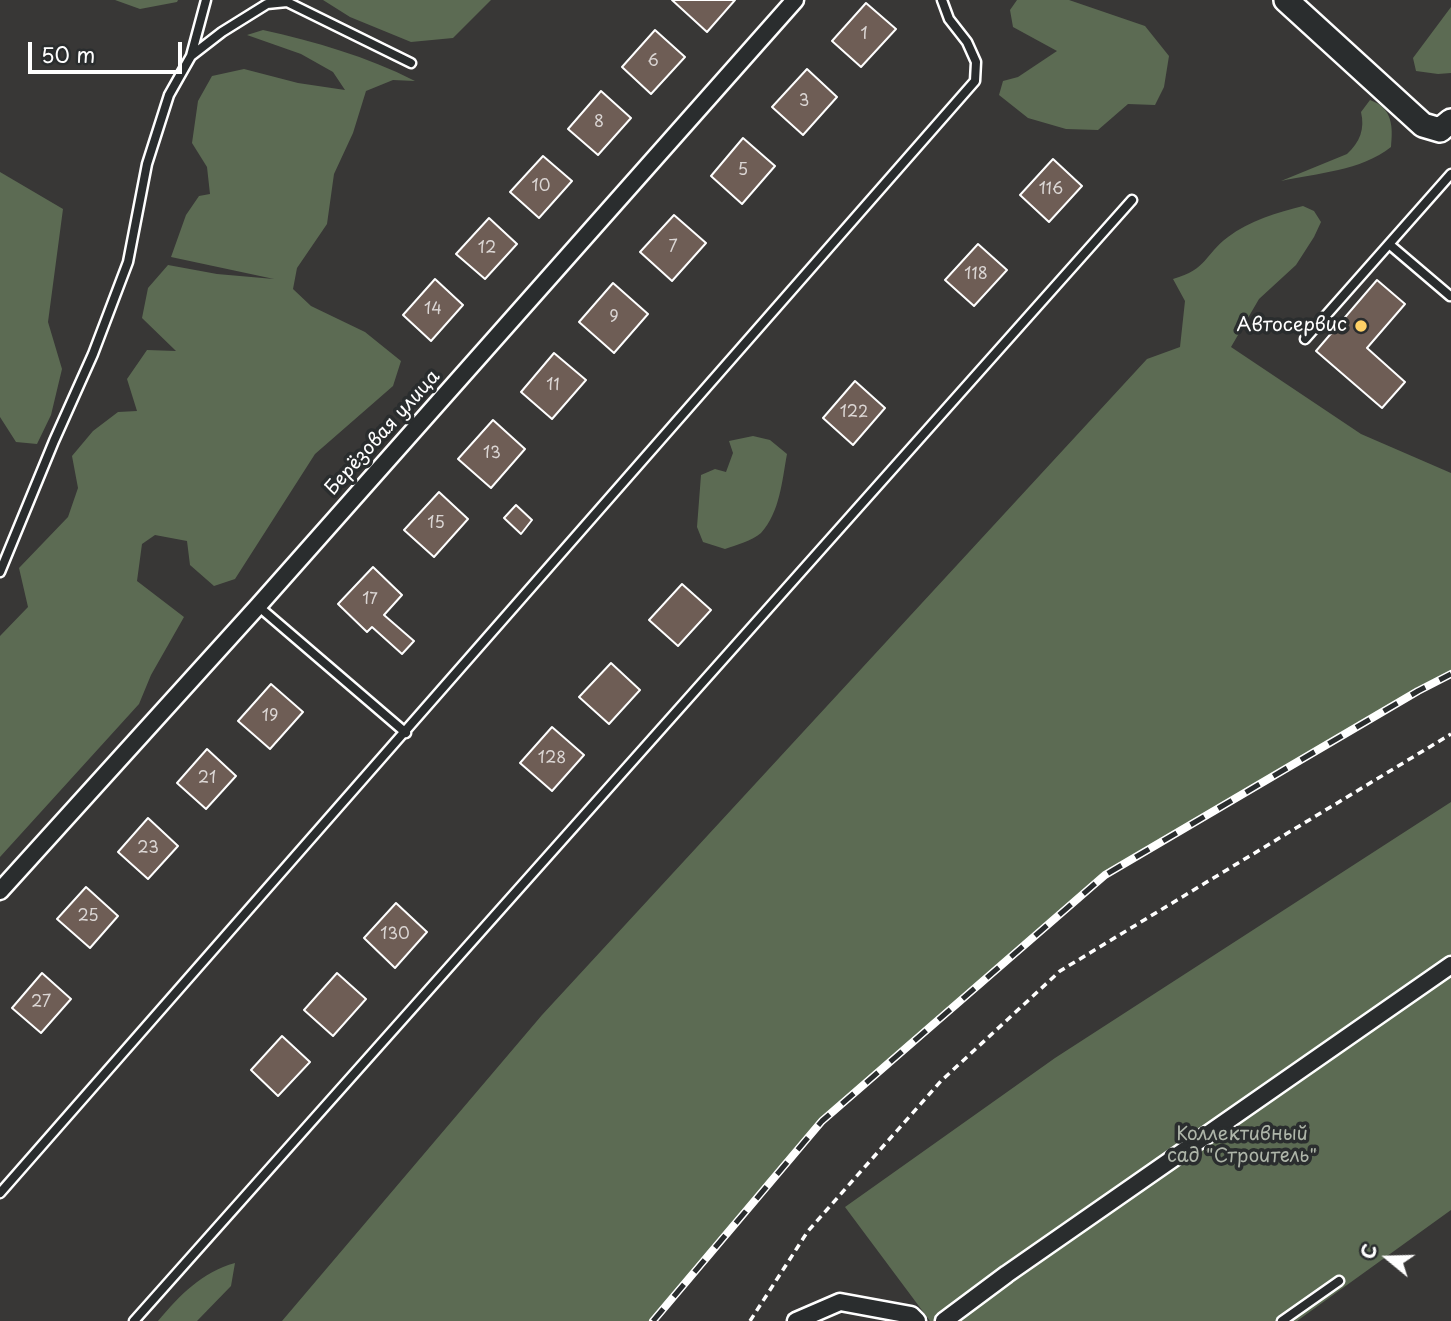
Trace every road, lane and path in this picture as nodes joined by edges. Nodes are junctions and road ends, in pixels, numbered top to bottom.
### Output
1 (206, 0) edge
2 (795, 0) edge
3 (942, 0) edge
4 (1286, 0) edge
5 (191, 56) junction
6 (411, 63) dead end
7 (1445, 129) edge
8 (1451, 174) edge
9 (1132, 200) dead end
10 (1389, 244) junction
11 (1450, 296) edge
12 (1305, 339) dead end
13 (0, 572) edge
14 (258, 606) junction
15 (406, 733) junction
16 (1451, 734) edge
17 (0, 891) edge
18 (1451, 965) edge
19 (0, 1193) edge
20 (1339, 1281) dead end
21 (134, 1321) edge
22 (750, 1321) edge
23 (796, 1321) edge
24 (916, 1321) edge
25 (944, 1321) edge
26 (1283, 1321) edge

1 - 5 lane
2 - 14 street, Берёзовая улица
3 - 15 lane
4 - 7 street
5 - 6 lane
5 - 13 lane
8 - 10 lane
9 - 21 lane
10 - 11 lane
10 - 12 lane
14 - 15 lane
14 - 17 street, Берёзовая улица
15 - 19 lane
16 - 22 path
18 - 25 street
20 - 26 lane
23 - 24 street

